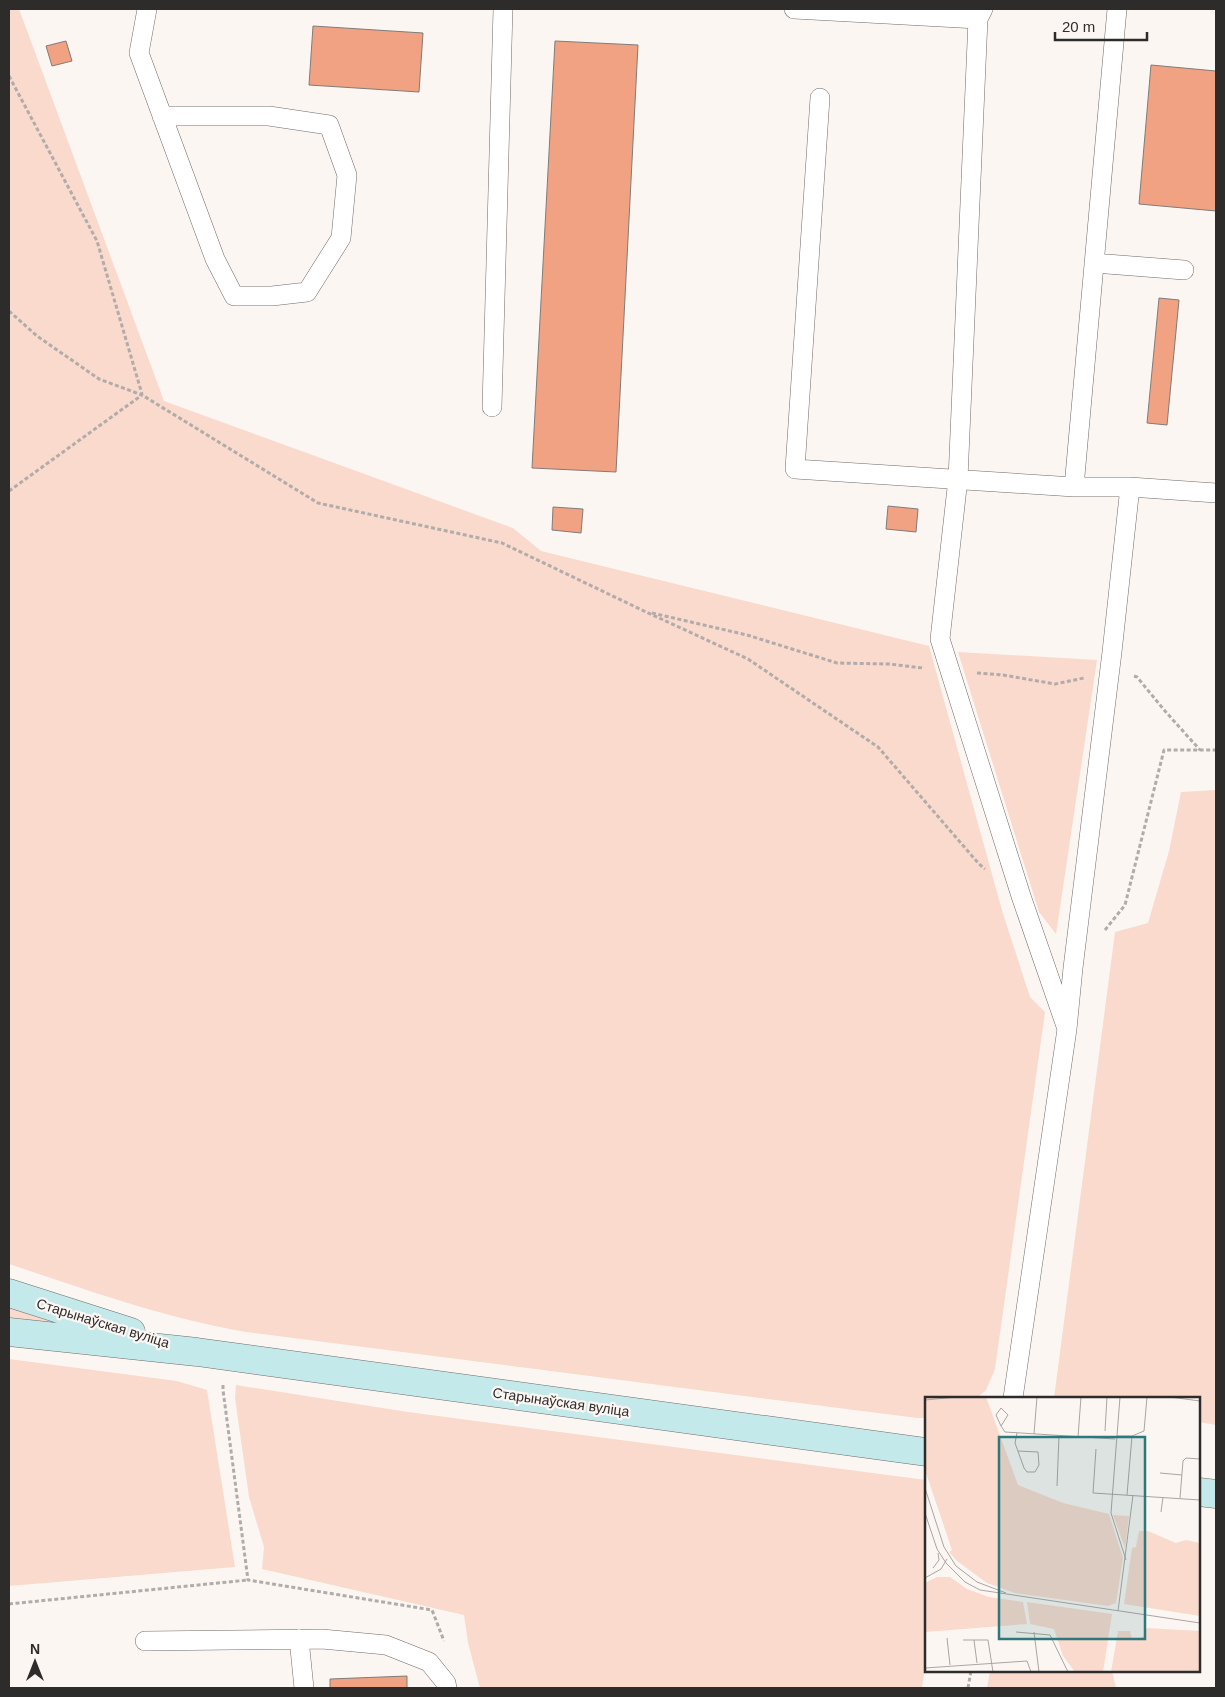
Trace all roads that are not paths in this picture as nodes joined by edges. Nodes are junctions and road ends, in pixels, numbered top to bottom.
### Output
1 (147, 9) edge
2 (503, 9) edge
3 (794, 9) edge
4 (1117, 9) edge
5 (980, 14) edge
6 (820, 98) dead end
7 (162, 116) junction
8 (1094, 263) junction
9 (1184, 270) dead end
10 (492, 407) dead end
11 (958, 479) junction
12 (1074, 487) junction
13 (1130, 487) junction
14 (1216, 493) edge
15 (1067, 1029) junction
16 (9, 1294) edge
17 (9, 1332) edge
18 (197, 1352) junction
19 (1013, 1397) edge
20 (925, 1452) edge
21 (1200, 1492) edge
22 (1216, 1494) edge
23 (299, 1639) junction
24 (145, 1641) dead end
25 (304, 1688) edge
26 (447, 1688) edge

1 - 7 lane
2 - 10 lane
3 - 5 lane
4 - 8 lane
5 - 11 lane
6 - 11 lane
7 - 7 lane
8 - 9 lane
8 - 12 lane
11 - 12 lane
11 - 15 lane
12 - 13 lane
13 - 14 lane
13 - 15 lane
15 - 19 lane
16 - 18 main road, Старынаўская вуліца
17 - 18 main road, Старынаўская вуліца
18 - 20 main road, Старынаўская вуліца
21 - 22 main road
23 - 24 lane
23 - 25 lane
23 - 26 lane

